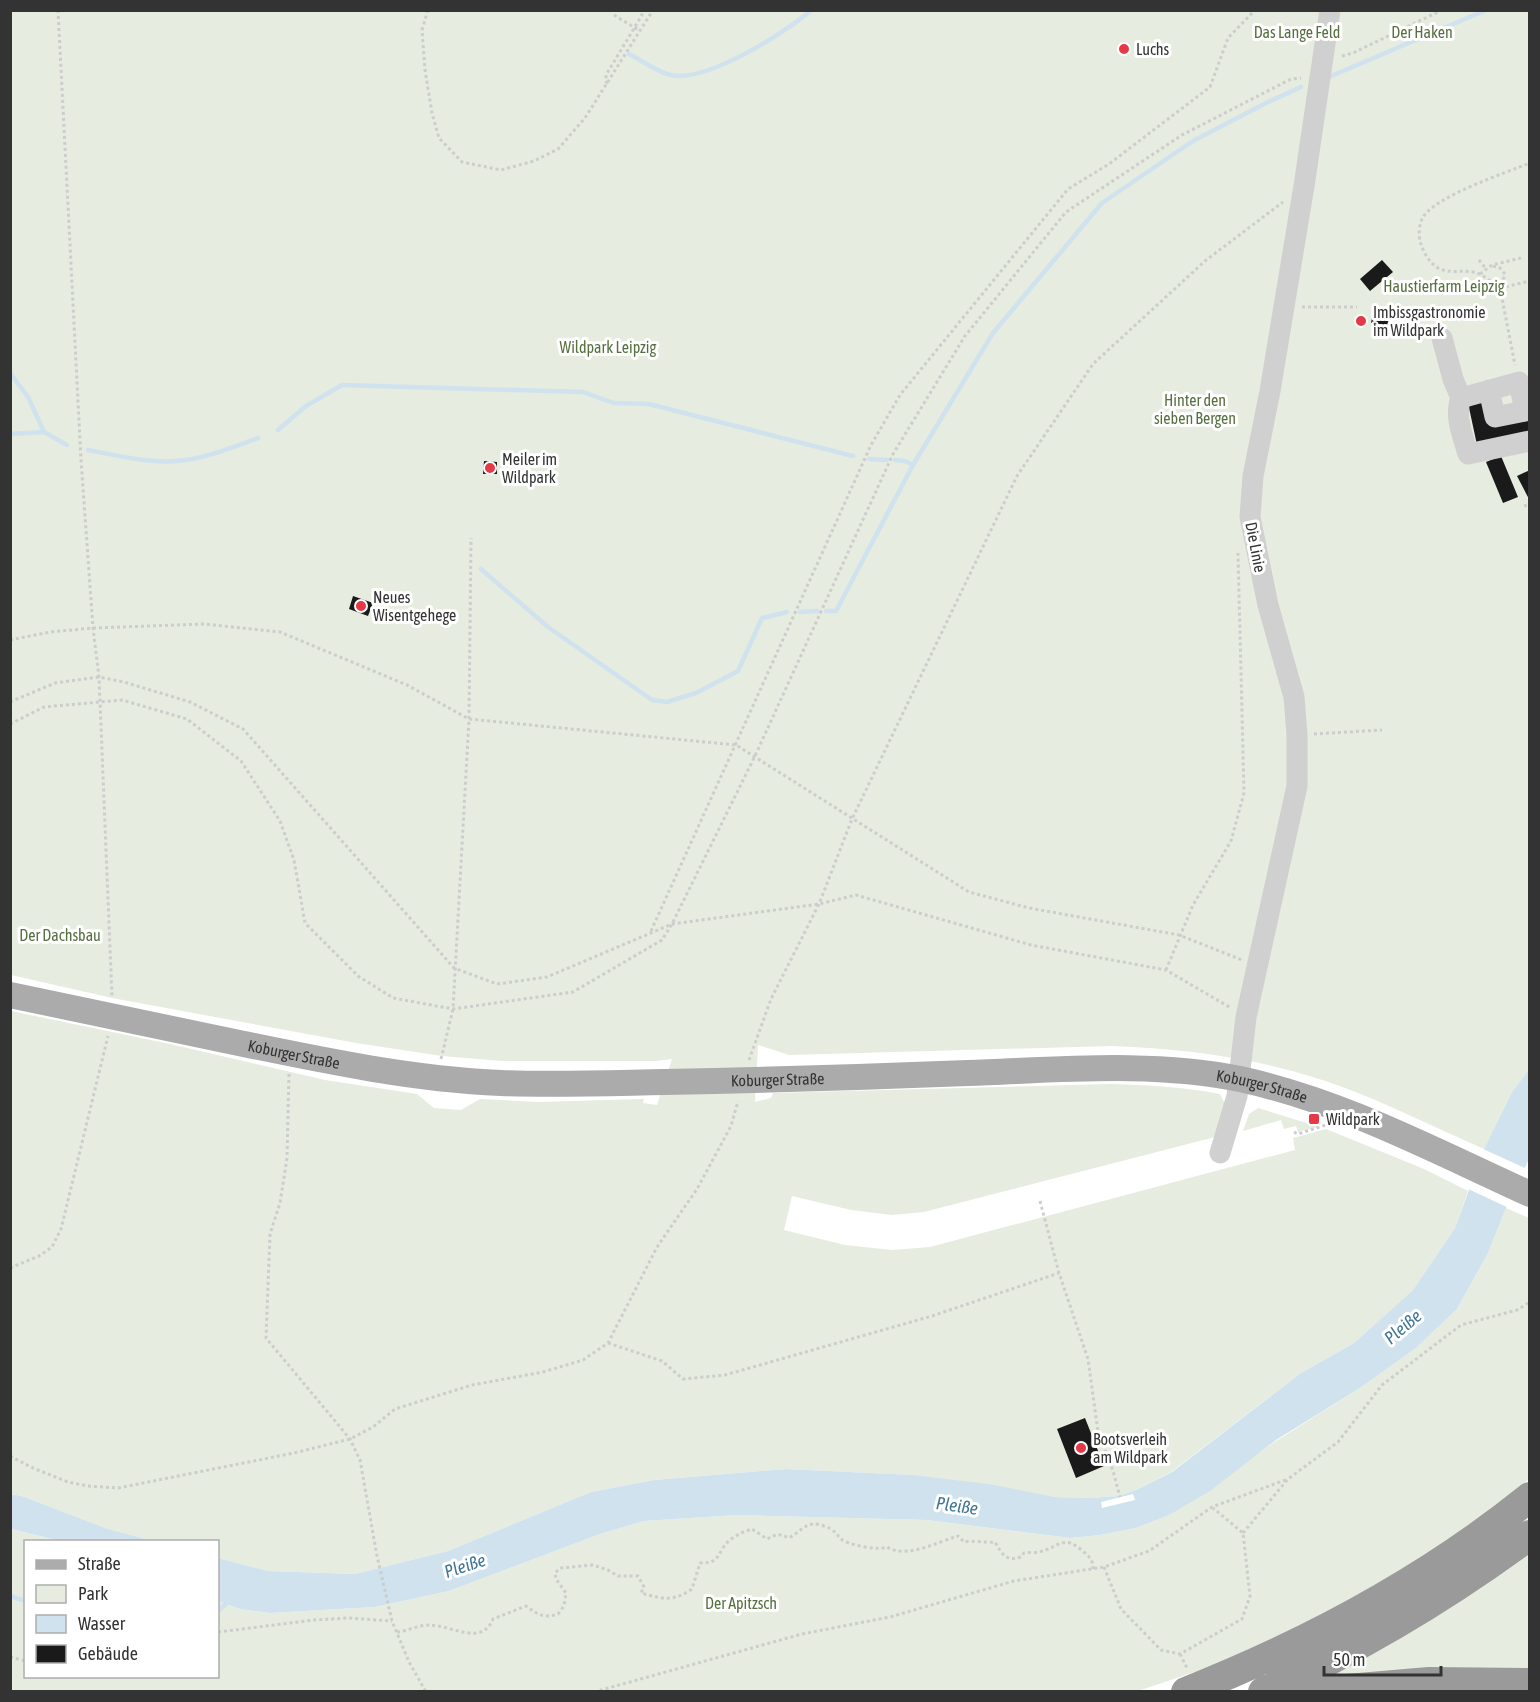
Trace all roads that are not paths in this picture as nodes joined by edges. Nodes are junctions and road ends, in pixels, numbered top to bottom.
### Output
1 (1330, 10) edge
2 (1442, 338) dead end
3 (1489, 390) junction
4 (1461, 398) junction
5 (1527, 410) edge
6 (1530, 441) edge
7 (10, 995) edge
8 (1238, 1079) junction
9 (1220, 1153) dead end
10 (1530, 1194) edge
11 (1530, 1497) edge
12 (1530, 1535) edge
13 (1530, 1683) edge
14 (1188, 1684) edge
15 (1263, 1692) edge
16 (1312, 1692) edge

1 - 8 lane, Die Linie
2 - 4 lane
3 - 4 lane
3 - 5 lane
3 - 5 lane
4 - 6 lane
7 - 8 main road, Koburger Straße
8 - 9 lane, Die Linie
8 - 10 main road, Koburger Straße
11 - 14 highway
12 - 15 highway
13 - 16 highway

